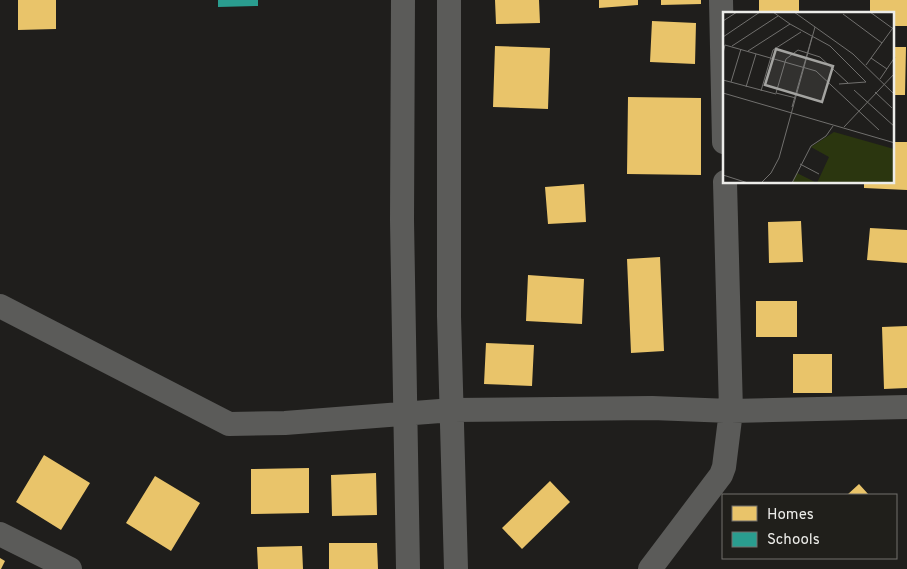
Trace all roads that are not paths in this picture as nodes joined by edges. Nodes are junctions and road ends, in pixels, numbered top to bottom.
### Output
1 (403, 0) edge
2 (449, 0) edge
3 (721, 0) edge
4 (723, 95) edge
5 (725, 184) edge
6 (0, 306) edge
7 (907, 407) edge
8 (453, 410) junction
9 (730, 411) junction
10 (404, 413) junction
11 (0, 534) edge
12 (70, 569) edge
13 (408, 569) edge
14 (456, 569) edge
15 (650, 569) edge

1 - 10 street
2 - 8 street
3 - 4 street
5 - 9 street
6 - 10 street
7 - 9 street
8 - 9 street
8 - 10 street
8 - 14 street
9 - 15 street
10 - 13 street
11 - 12 street

